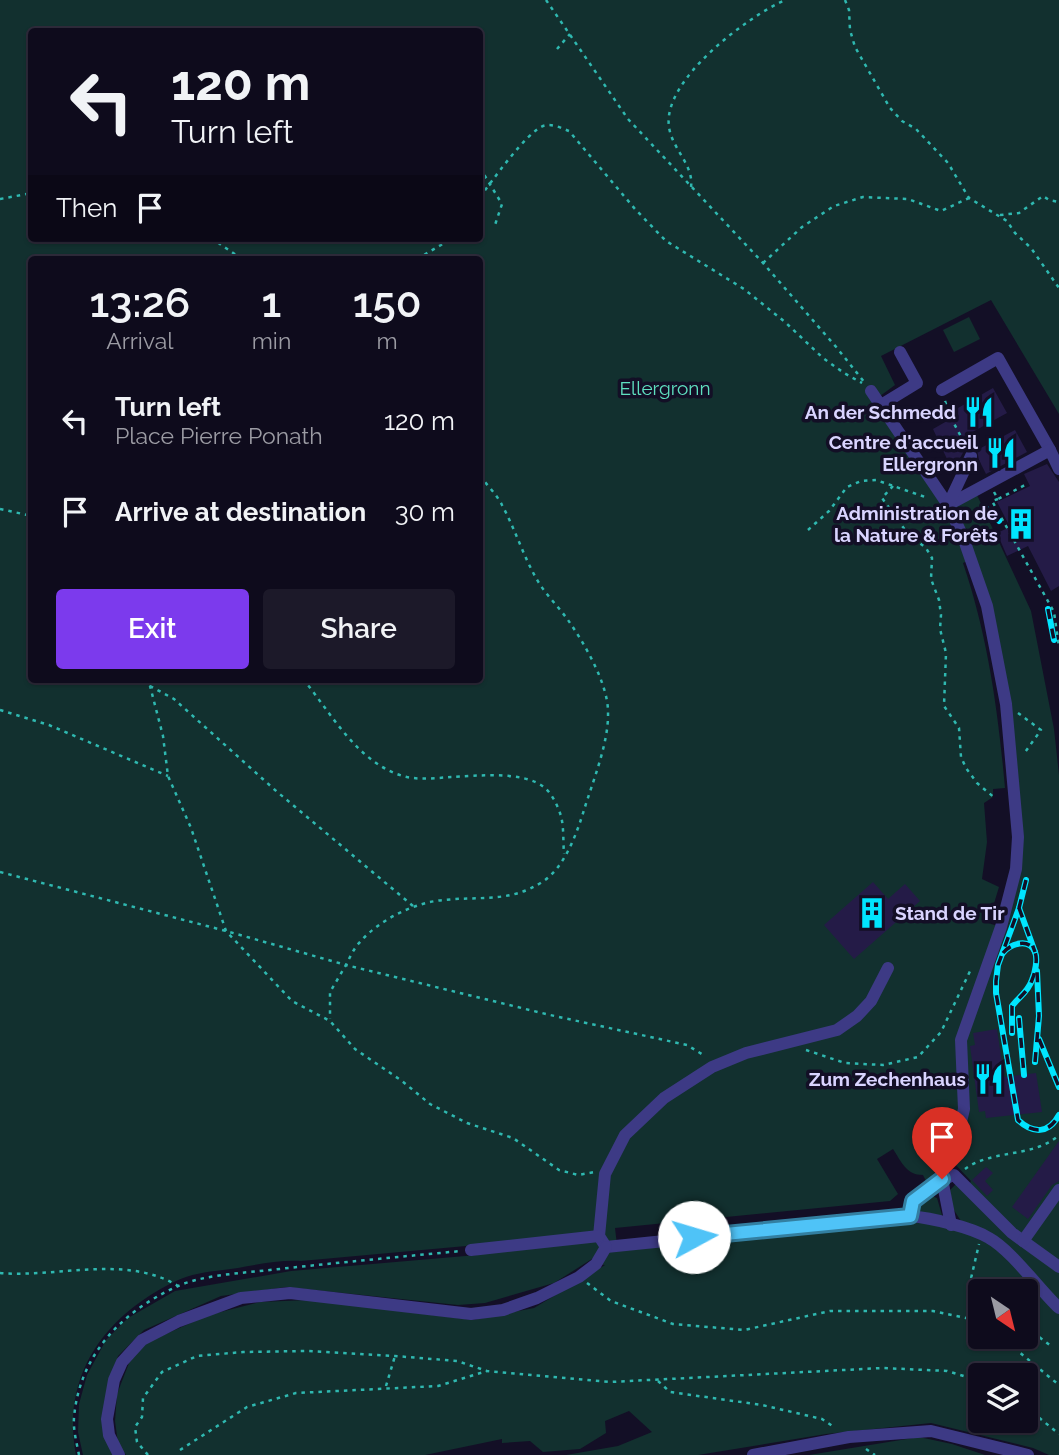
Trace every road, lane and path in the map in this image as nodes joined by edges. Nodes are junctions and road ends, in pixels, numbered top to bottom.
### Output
1 (546, 0) edge
2 (785, 0) edge
3 (845, 0) edge
4 (570, 34) junction
5 (557, 49) dead end
6 (483, 174) edge
7 (489, 185) junction
8 (691, 187) junction
9 (483, 193) edge
10 (28, 194) edge
11 (969, 198) junction
12 (0, 199) edge
13 (1059, 202) edge
14 (1000, 215) junction
15 (494, 228) dead end
16 (217, 242) edge
17 (444, 242) edge
18 (238, 256) edge
19 (421, 256) edge
20 (763, 263) junction
21 (1059, 288) edge
22 (900, 352) dead end
23 (942, 390) joint
24 (871, 391) dead end
25 (881, 405) junction
26 (1050, 450) junction
27 (971, 456) joint
28 (1059, 469) edge
29 (483, 480) edge
30 (1027, 484) dead end
31 (893, 486) junction
32 (992, 489) dead end
33 (998, 499) junction
34 (948, 505) junction
35 (0, 509) edge
36 (28, 515) edge
37 (808, 530) dead end
38 (1059, 647) edge
39 (147, 683) edge
40 (306, 683) edge
41 (150, 686) junction
42 (1006, 704) junction
43 (0, 710) edge
44 (1012, 769) junction
45 (168, 776) junction
46 (996, 799) dead end
47 (564, 857) junction
48 (0, 872) edge
49 (414, 907) junction
50 (226, 931) junction
51 (346, 965) junction
52 (973, 967) dead end
53 (887, 968) dead end
54 (330, 1021) junction
55 (796, 1042) junction
56 (712, 1067) junction
57 (1059, 1135) edge
58 (605, 1174) junction
59 (953, 1175) junction
60 (1059, 1190) edge
61 (910, 1216) junction
62 (951, 1225) junction
63 (981, 1235) junction
64 (602, 1241) junction
65 (1023, 1241) junction
66 (471, 1250) joint
67 (1059, 1267) edge
68 (0, 1273) edge
69 (579, 1277) junction
70 (972, 1279) edge
71 (177, 1286) junction
72 (1059, 1308) edge
73 (968, 1318) edge
74 (1038, 1336) edge
75 (1051, 1346) dead end
76 (1014, 1349) edge
77 (395, 1356) junction
78 (1030, 1363) edge
79 (1038, 1369) edge
80 (487, 1371) junction
81 (968, 1376) edge
82 (658, 1381) junction
83 (1059, 1385) edge
84 (385, 1387) junction
85 (1038, 1417) edge
86 (1059, 1434) edge
87 (849, 1437) junction
88 (180, 1450) dead end
89 (79, 1455) edge
90 (119, 1455) edge
91 (148, 1455) edge
92 (753, 1455) edge
93 (1028, 1455) edge

1 - 4 path
2 - 8 path
3 - 11 path
4 - 5 path
4 - 8 path
6 - 7 path
7 - 9 path
7 - 15 path
7 - 20 path
8 - 20 path
10 - 12 path
11 - 14 path
11 - 20 path
13 - 14 path
14 - 21 path
16 - 18 path
17 - 19 path
22 - 25 street
23 - 26 street
23 - 27 path
24 - 25 street
25 - 34 street
26 - 28 street
26 - 34 street
27 - 34 street
29 - 47 path
30 - 33 path
31 - 34 path
31 - 37 path
31 - 46 path
32 - 33 path
33 - 38 path
34 - 42 street
35 - 36 path
39 - 41 path
40 - 47 path
41 - 45 path
41 - 49 path
42 - 44 street
42 - 44 path
43 - 45 path
44 - 59 street
45 - 50 path
47 - 49 path
48 - 50 path
49 - 51 path
50 - 51 path
50 - 54 path
51 - 54 path
51 - 56 path
52 - 55 path
53 - 55 street
54 - 58 path
55 - 56 street
56 - 58 street
57 - 59 path
58 - 64 street
59 - 61 street
59 - 62 street
59 - 65 street
60 - 65 street
61 - 62 street
61 - 64 street
62 - 63 street
63 - 70 path
63 - 72 street
64 - 66 street
64 - 69 street
65 - 67 street
66 - 71 path
68 - 71 path
69 - 73 path
69 - 90 street
71 - 89 path
74 - 75 path
76 - 78 path
77 - 80 path
77 - 84 path
77 - 91 path
79 - 83 path
80 - 82 path
80 - 84 path
81 - 82 path
82 - 87 path
84 - 88 path
85 - 86 path
87 - 92 street
87 - 93 street

